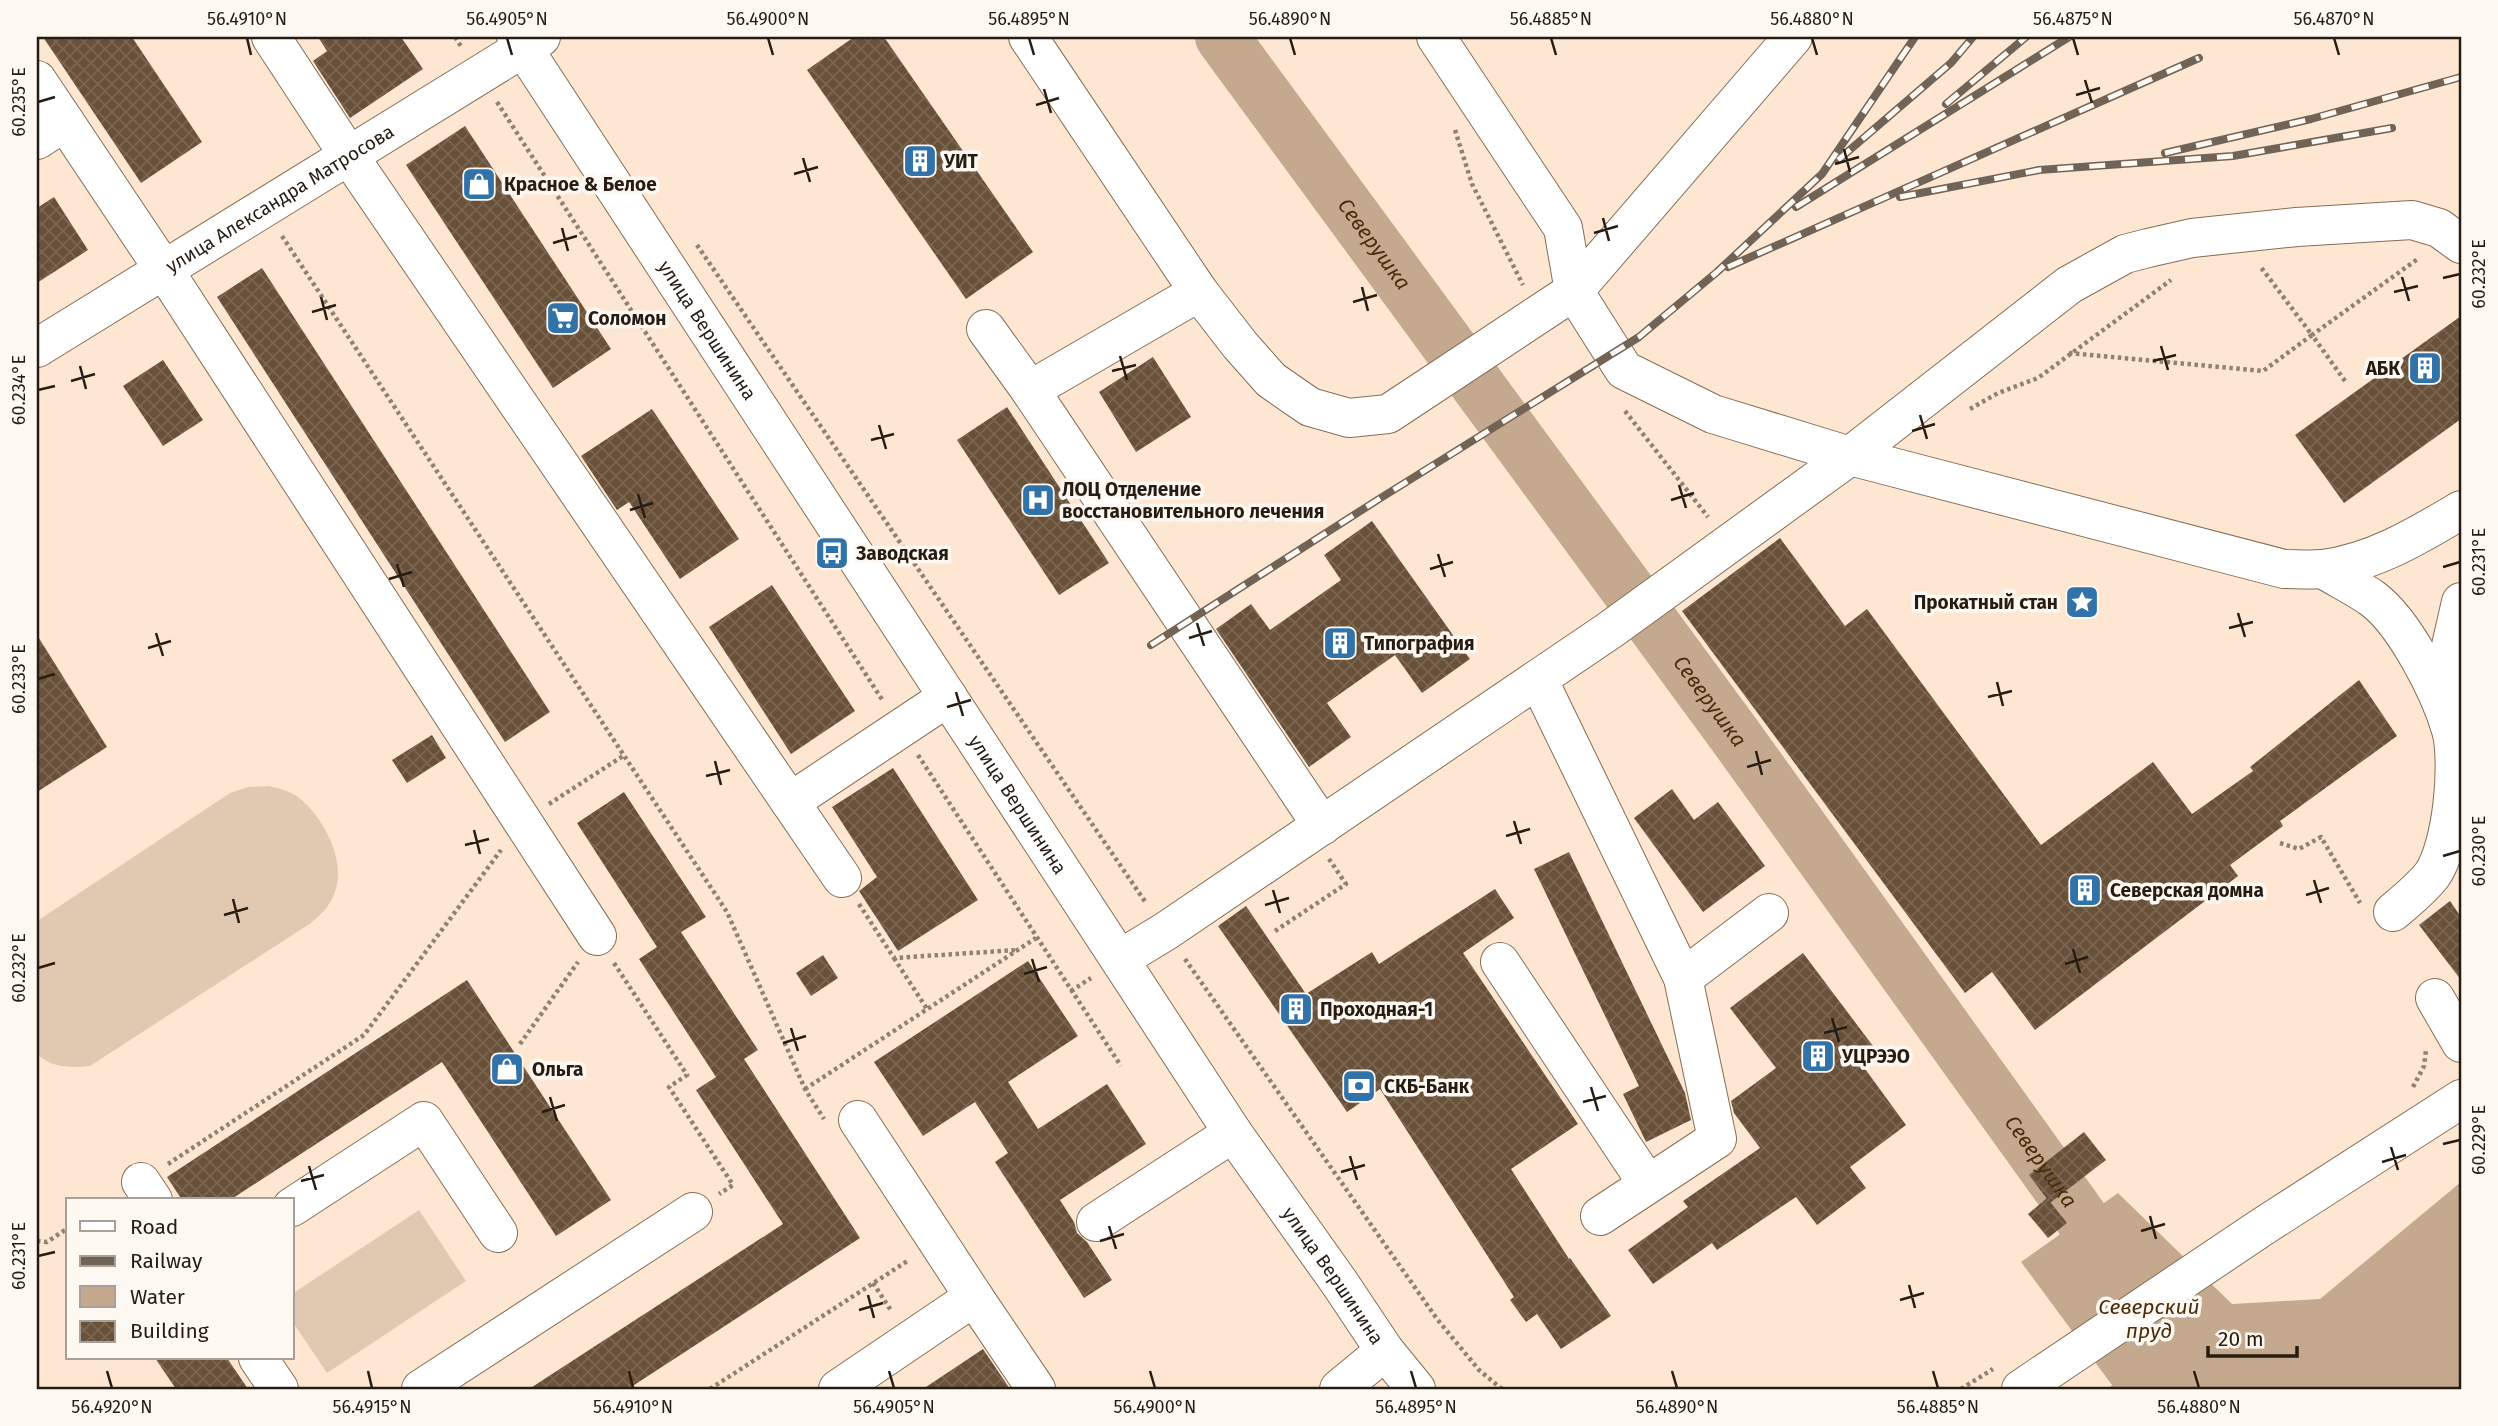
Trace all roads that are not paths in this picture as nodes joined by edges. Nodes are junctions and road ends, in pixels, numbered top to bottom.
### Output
1 (271, 37) edge
2 (1028, 37) edge
3 (1436, 37) edge
4 (1793, 37) edge
5 (527, 40) edge
6 (37, 80) edge
7 (51, 131) edge
8 (349, 156) junction
9 (2457, 240) edge
10 (164, 270) junction
11 (1574, 291) junction
12 (1199, 292) junction
13 (986, 329) dead end
14 (37, 348) edge
15 (1030, 390) junction
16 (1850, 456) junction
17 (2461, 510) edge
18 (2323, 569) junction
19 (2461, 602) edge
20 (1538, 679) junction
21 (948, 697) junction
22 (2452, 731) junction
23 (790, 802) junction
24 (1322, 826) junction
25 (842, 878) road end
26 (2377, 907) road end
27 (1769, 913) dead end
28 (597, 936) road end
29 (1119, 959) junction
30 (1500, 962) dead end
31 (1683, 978) junction
32 (2435, 998) dead end
33 (2444, 1043) edge
34 (2461, 1099) edge
35 (842, 1121) road end
36 (1233, 1133) junction
37 (1647, 1183) junction
38 (294, 1206) edge
39 (692, 1212) road end
40 (1600, 1216) dead end
41 (1096, 1223) dead end
42 (498, 1233) dead end
43 (974, 1297) junction
44 (1385, 1351) junction
45 (259, 1360) edge
46 (2026, 1386) edge
47 (279, 1389) edge
48 (421, 1389) edge
49 (838, 1389) edge
50 (1036, 1389) edge
51 (1339, 1389) edge
52 (1416, 1389) edge

1 - 8 street
2 - 12 street
3 - 11 street
4 - 11 street
5 - 8 street, улица Александра Матросова
5 - 21 street, улица Вершинина
6 - 7 street
7 - 10 street
8 - 10 street, улица Александра Матросова
8 - 23 street
9 - 16 street
10 - 14 street, улица Александра Матросова
10 - 28 street
11 - 12 street
11 - 16 street
12 - 15 street
13 - 15 street
15 - 24 street
16 - 18 street
16 - 20 street
17 - 18 street
18 - 22 street
19 - 22 street
20 - 24 street
20 - 31 street
21 - 23 street
21 - 29 street, улица Вершинина
22 - 26 street
23 - 25 street
24 - 29 street
27 - 31 street
29 - 36 street, улица Вершинина
30 - 37 street
31 - 37 street
32 - 33 street
34 - 46 street
35 - 43 street
36 - 41 street
36 - 44 street, улица Вершинина
37 - 40 street
38 - 42 street
39 - 48 street
43 - 49 street
43 - 50 street
44 - 51 street
44 - 52 street, улица Вершинина
45 - 47 street

